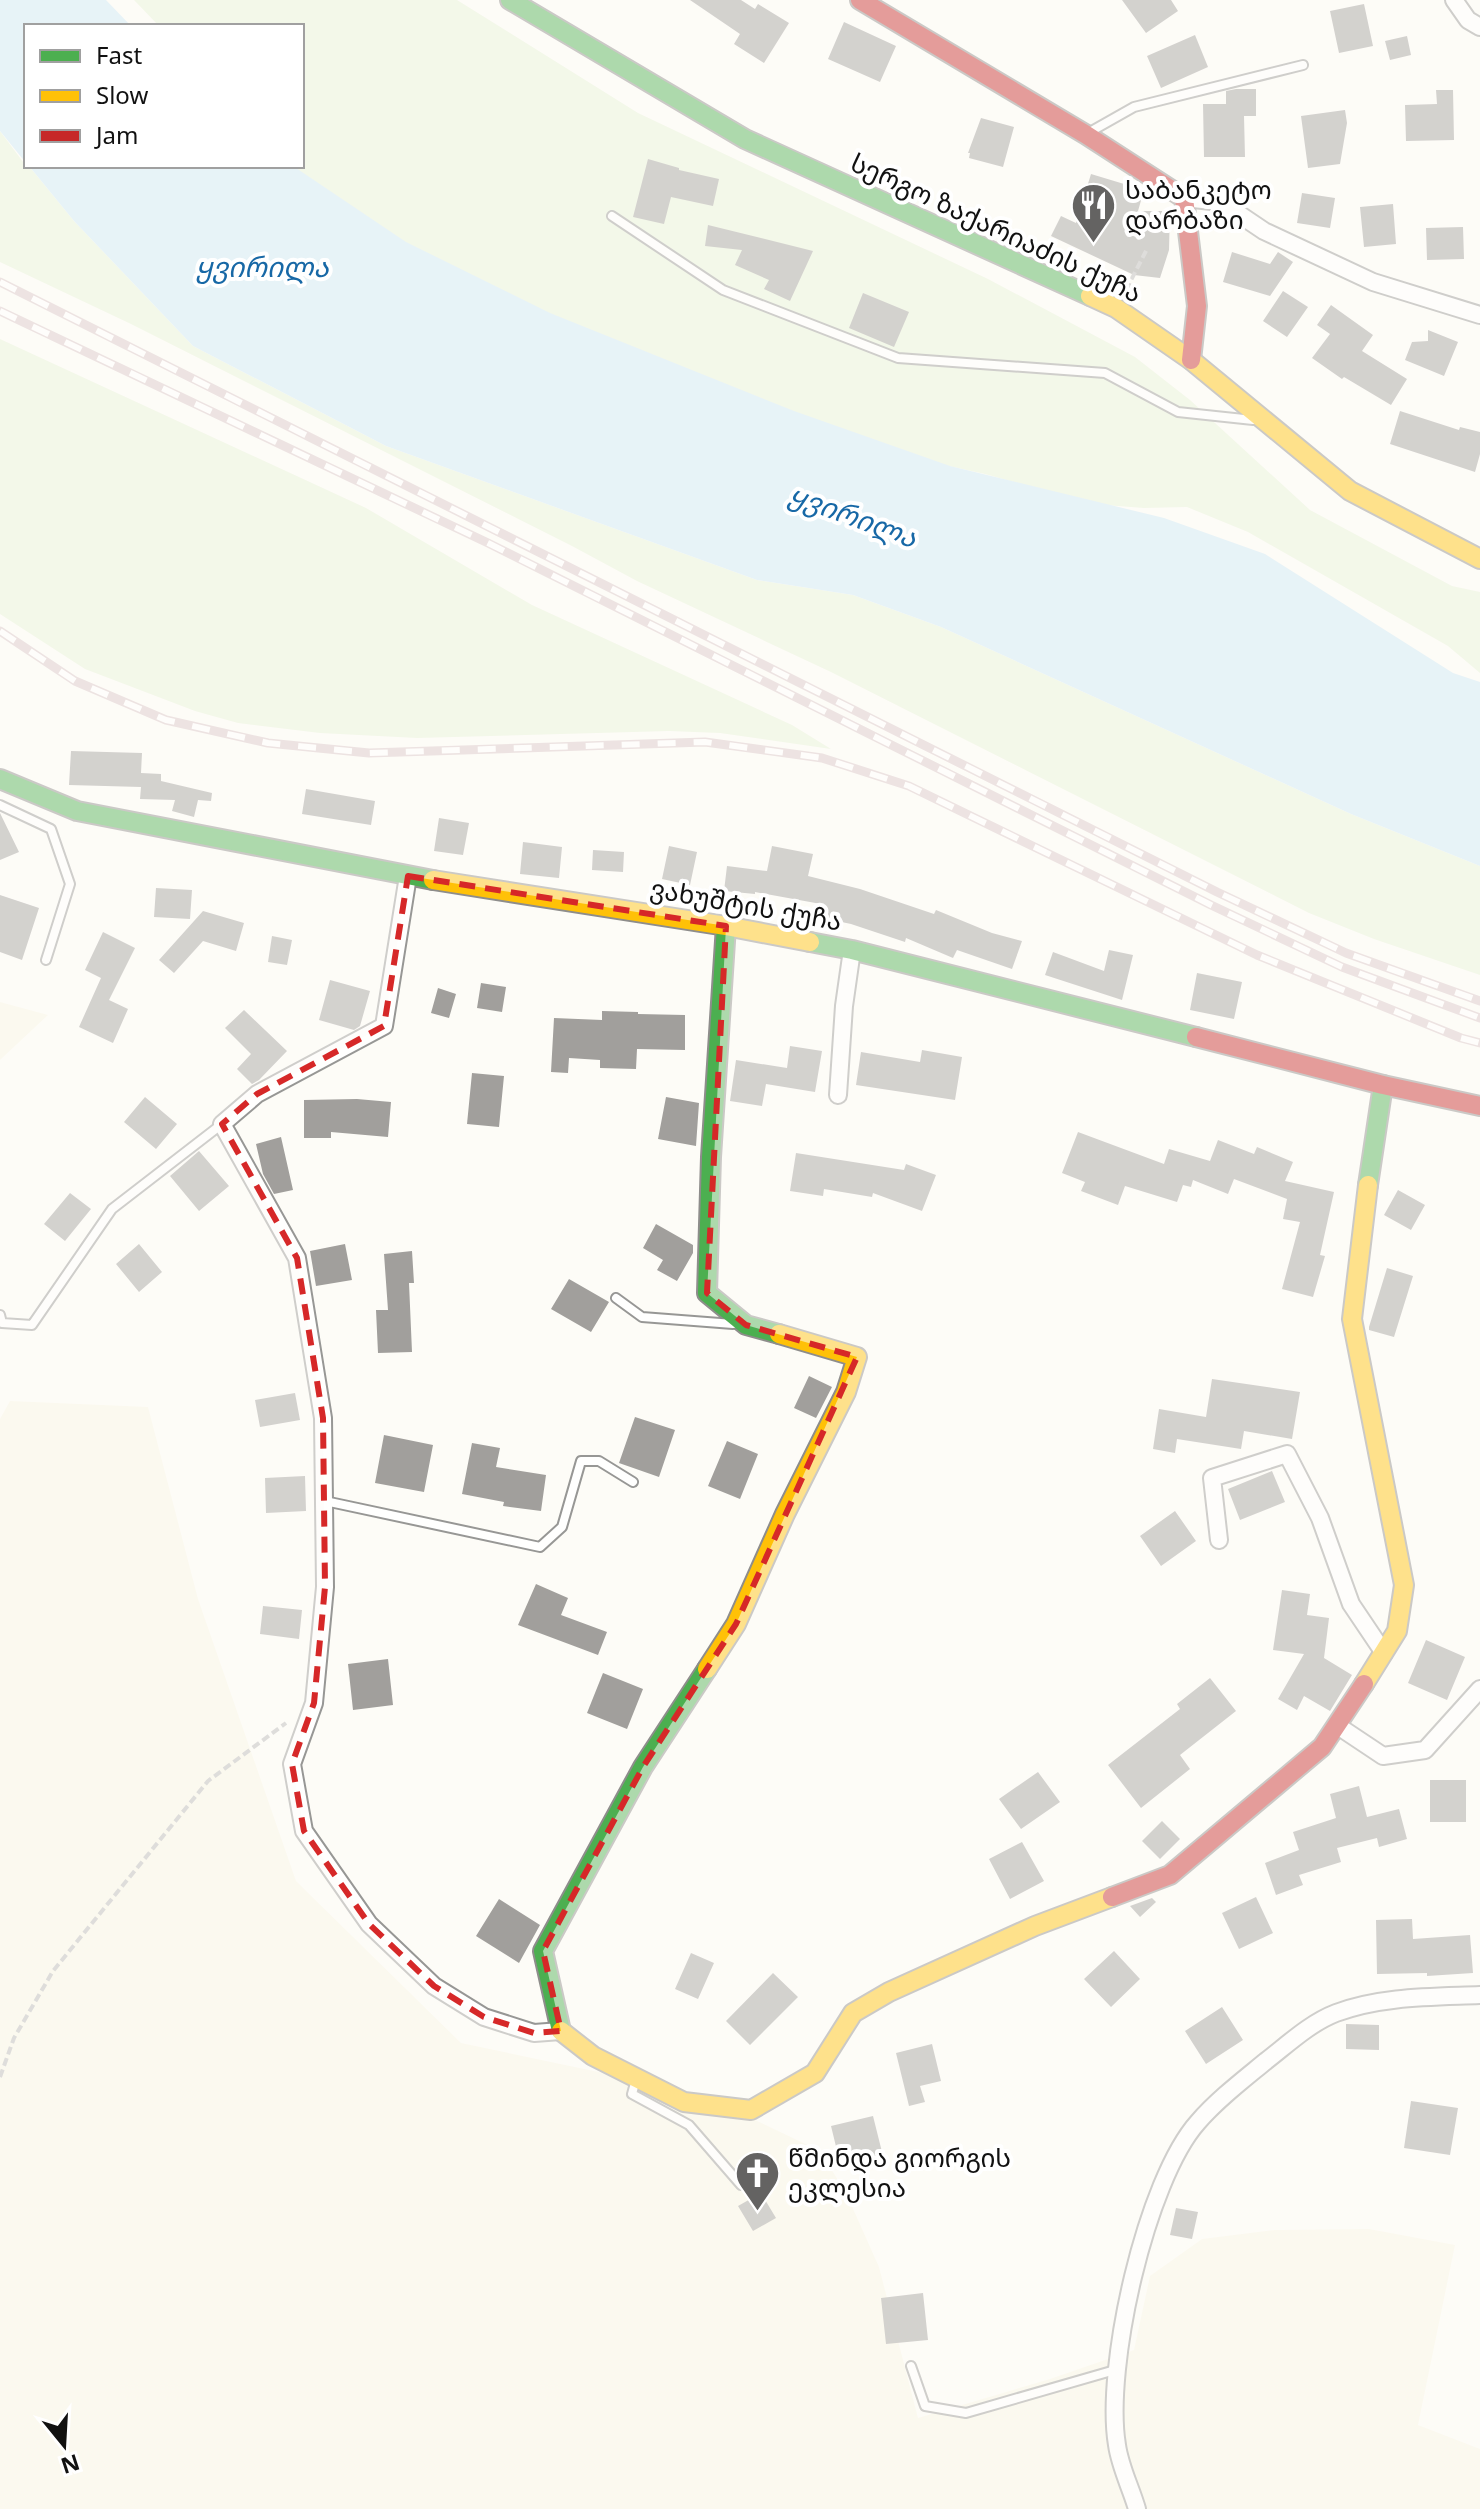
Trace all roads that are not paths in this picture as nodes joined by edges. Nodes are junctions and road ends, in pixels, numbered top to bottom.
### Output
1 (510, 0) edge
2 (860, 0) edge
3 (1454, 0) edge
4 (1480, 27) edge
5 (1303, 65) dead end
6 (1085, 134) junction
7 (1184, 198) junction
8 (612, 216) dead end
9 (1480, 315) edge
10 (1191, 360) junction
11 (1265, 421) junction
12 (1480, 559) edge
13 (0, 779) edge
14 (0, 805) edge
15 (408, 876) junction
16 (726, 926) junction
17 (852, 950) junction
18 (46, 960) dead end
19 (1383, 1085) junction
20 (838, 1095) dead end
21 (1480, 1106) edge
22 (222, 1124) junction
23 (616, 1298) dead end
24 (0, 1315) edge
25 (746, 1325) junction
26 (633, 1482) dead end
27 (324, 1501) junction
28 (1219, 1540) dead end
29 (1384, 1653) junction
30 (1480, 1689) edge
31 (1338, 1726) junction
32 (1480, 1995) edge
33 (561, 2031) junction
34 (636, 2078) junction
35 (741, 2185) dead end
36 (911, 2366) dead end
37 (1115, 2370) junction
38 (1137, 2509) edge

1 - 10 street, სერგო ზაქარიაძის ქუჩა
2 - 6 street
3 - 4 street
5 - 6 lane
6 - 7 street
7 - 9 street
7 - 10 street
8 - 11 lane
10 - 11 street, სერგო ზაქარიაძის ქუჩა
11 - 12 street, სერგო ზაქარიაძის ქუჩა
13 - 15 street, ვახუშტის ქუჩა
14 - 18 lane
15 - 16 street, ვახუშტის ქუჩა
15 - 22 street
16 - 17 street, ვახუშტის ქუჩა
16 - 25 street
17 - 19 street, ვახუშტის ქუჩა
17 - 20 street
19 - 21 street, ვახუშტის ქუჩა
19 - 29 street
22 - 24 lane
22 - 27 street
23 - 25 lane
25 - 33 street
26 - 27 lane
27 - 33 street
28 - 29 street
29 - 31 street
30 - 31 street
31 - 34 street
32 - 37 street
33 - 34 street
34 - 35 lane
36 - 37 lane
37 - 38 street

